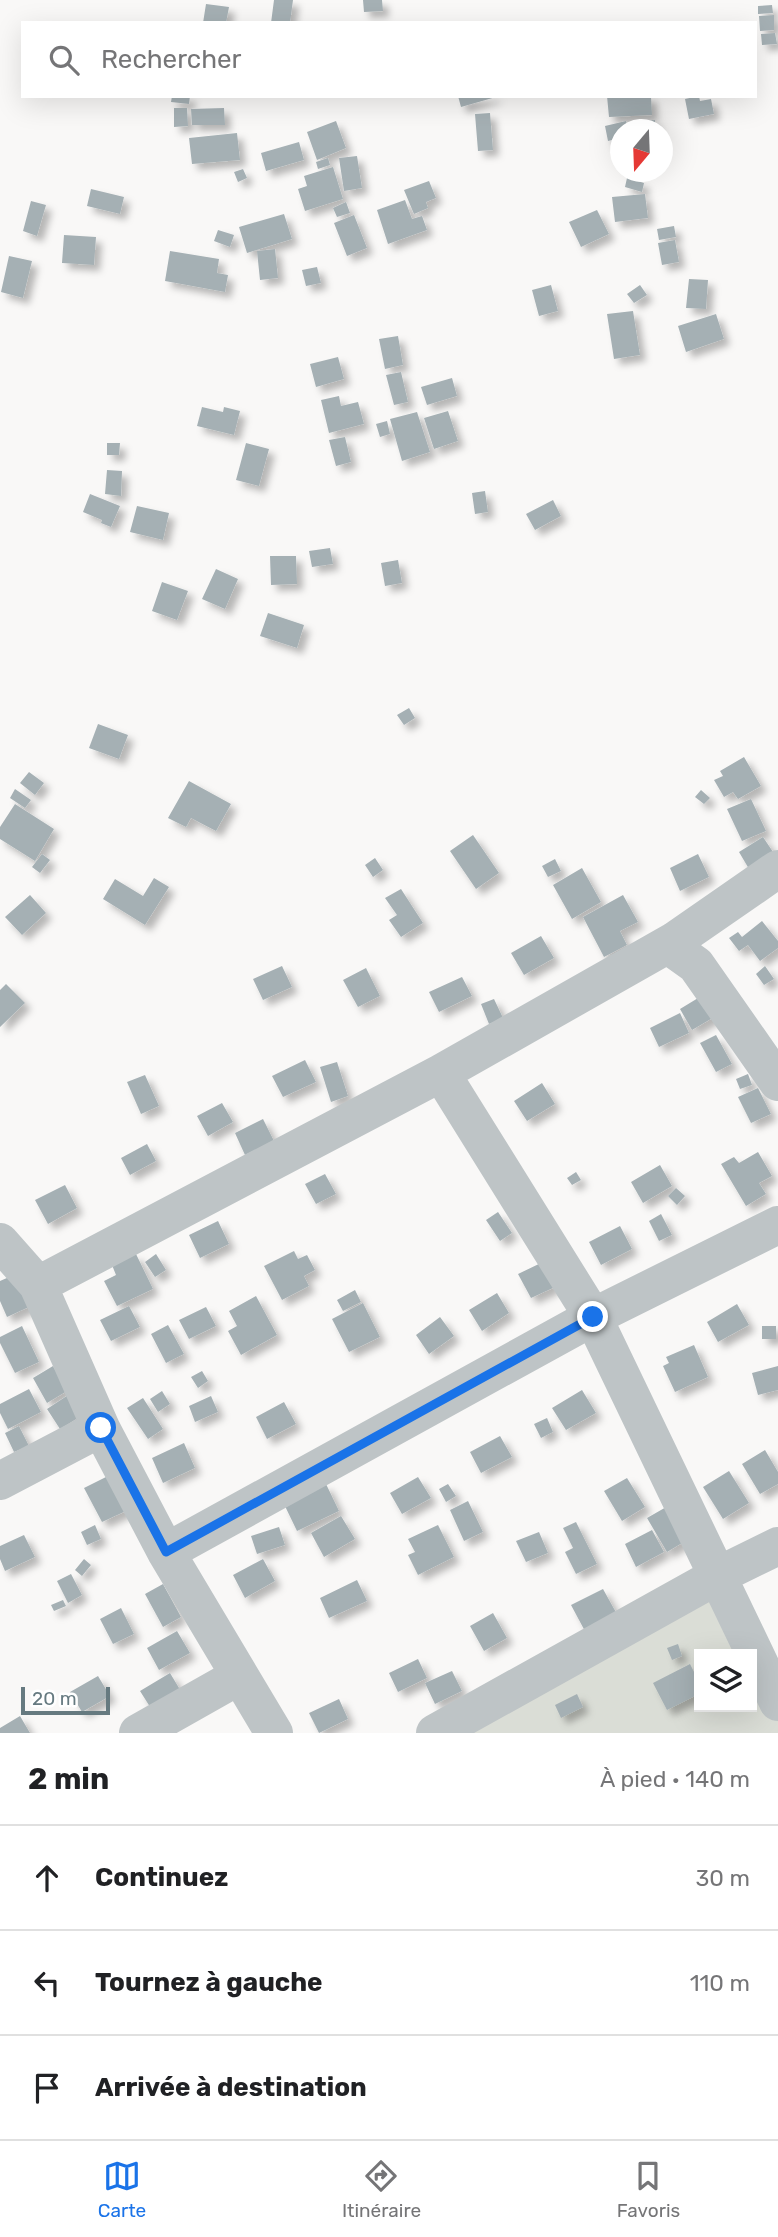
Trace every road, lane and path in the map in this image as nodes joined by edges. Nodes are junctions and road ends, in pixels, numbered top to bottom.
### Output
1 (778, 869) edge
2 (674, 941) junction
3 (441, 1073) junction
4 (778, 1082) edge
5 (778, 1225) edge
6 (0, 1242) edge
7 (38, 1285) junction
8 (593, 1317) junction
9 (101, 1428) junction
10 (0, 1480) edge
11 (778, 1546) edge
12 (166, 1552) junction
13 (719, 1575) junction
14 (239, 1676) junction
15 (778, 1702) edge
16 (138, 1733) edge
17 (274, 1733) edge
18 (435, 1733) edge

1 - 2 street
2 - 3 street
2 - 4 street
3 - 7 street
3 - 8 street
5 - 8 street
6 - 7 street
7 - 9 street
8 - 12 street
8 - 13 street
9 - 10 street
9 - 12 street
11 - 13 street
12 - 14 street
13 - 15 street
13 - 18 street
14 - 16 street
14 - 17 street

